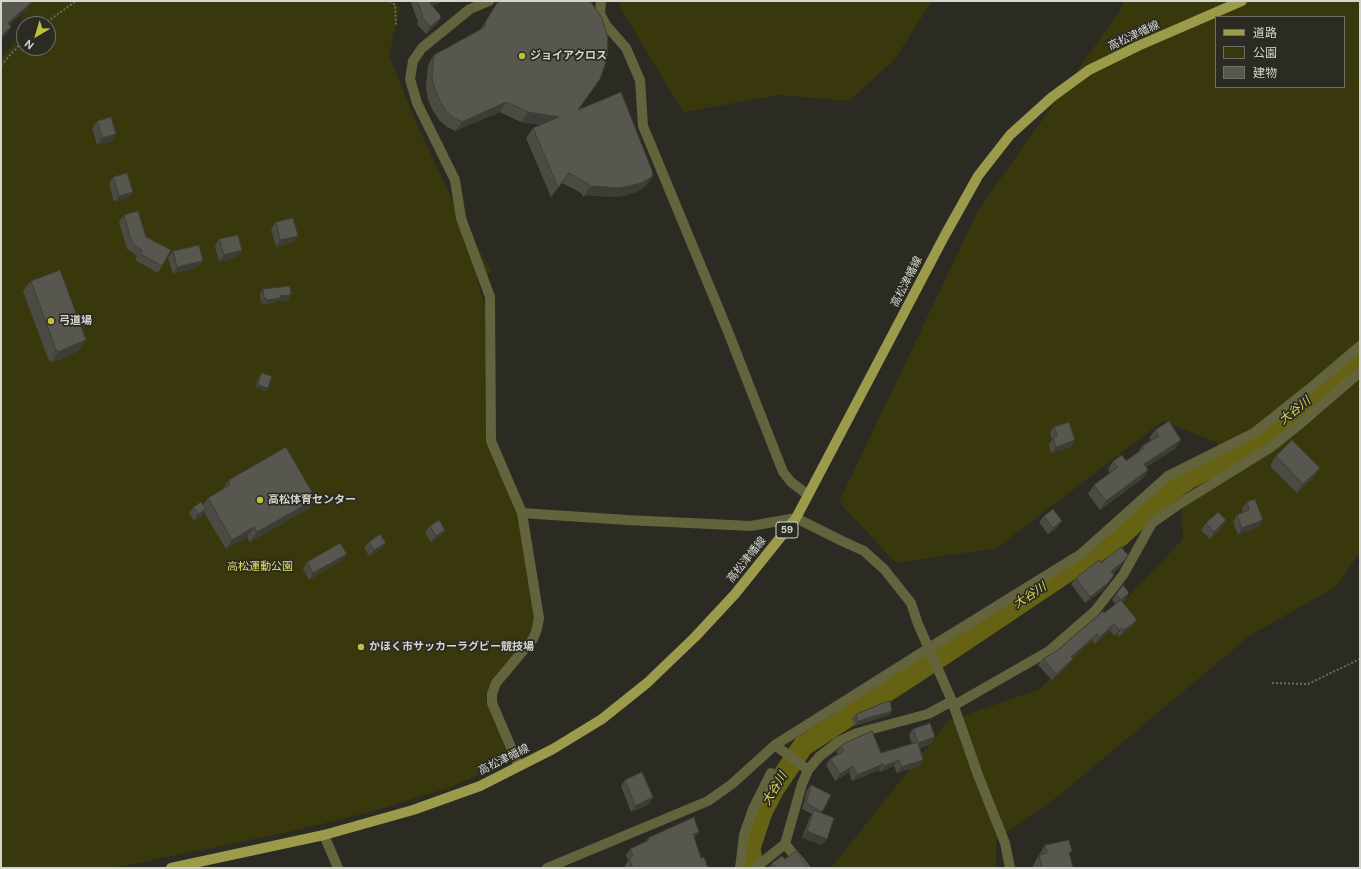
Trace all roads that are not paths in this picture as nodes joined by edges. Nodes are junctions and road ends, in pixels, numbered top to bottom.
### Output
1 (489, 1) edge
2 (601, 1) edge
3 (1242, 1) edge
4 (1360, 346) edge
5 (1360, 372) edge
6 (808, 496) junction
7 (522, 513) junction
8 (796, 518) junction
9 (929, 648) junction
10 (952, 703) junction
11 (778, 747) junction
12 (519, 766) junction
13 (804, 767) junction
14 (770, 773) dead end
15 (324, 834) junction
16 (785, 844) junction
17 (757, 866) edge
18 (171, 868) edge
19 (338, 868) edge
20 (547, 868) edge
21 (740, 868) edge
22 (805, 868) edge
23 (1010, 868) edge

1 - 7 street
2 - 6 street
3 - 6 main road, 高松津幡線 / 59
4 - 9 street
5 - 10 street
6 - 8 main road, 高松津幡線 / 59
7 - 8 street
7 - 12 street
8 - 9 street
8 - 12 main road, 高松津幡線 / 59
9 - 10 street
9 - 11 street
10 - 13 street
10 - 23 street
11 - 13 street
11 - 20 street
12 - 15 main road, 高松津幡線 / 59
13 - 16 street
14 - 21 street
15 - 18 main road, 高松津幡線 / 59
15 - 19 street
16 - 17 street
16 - 22 street

